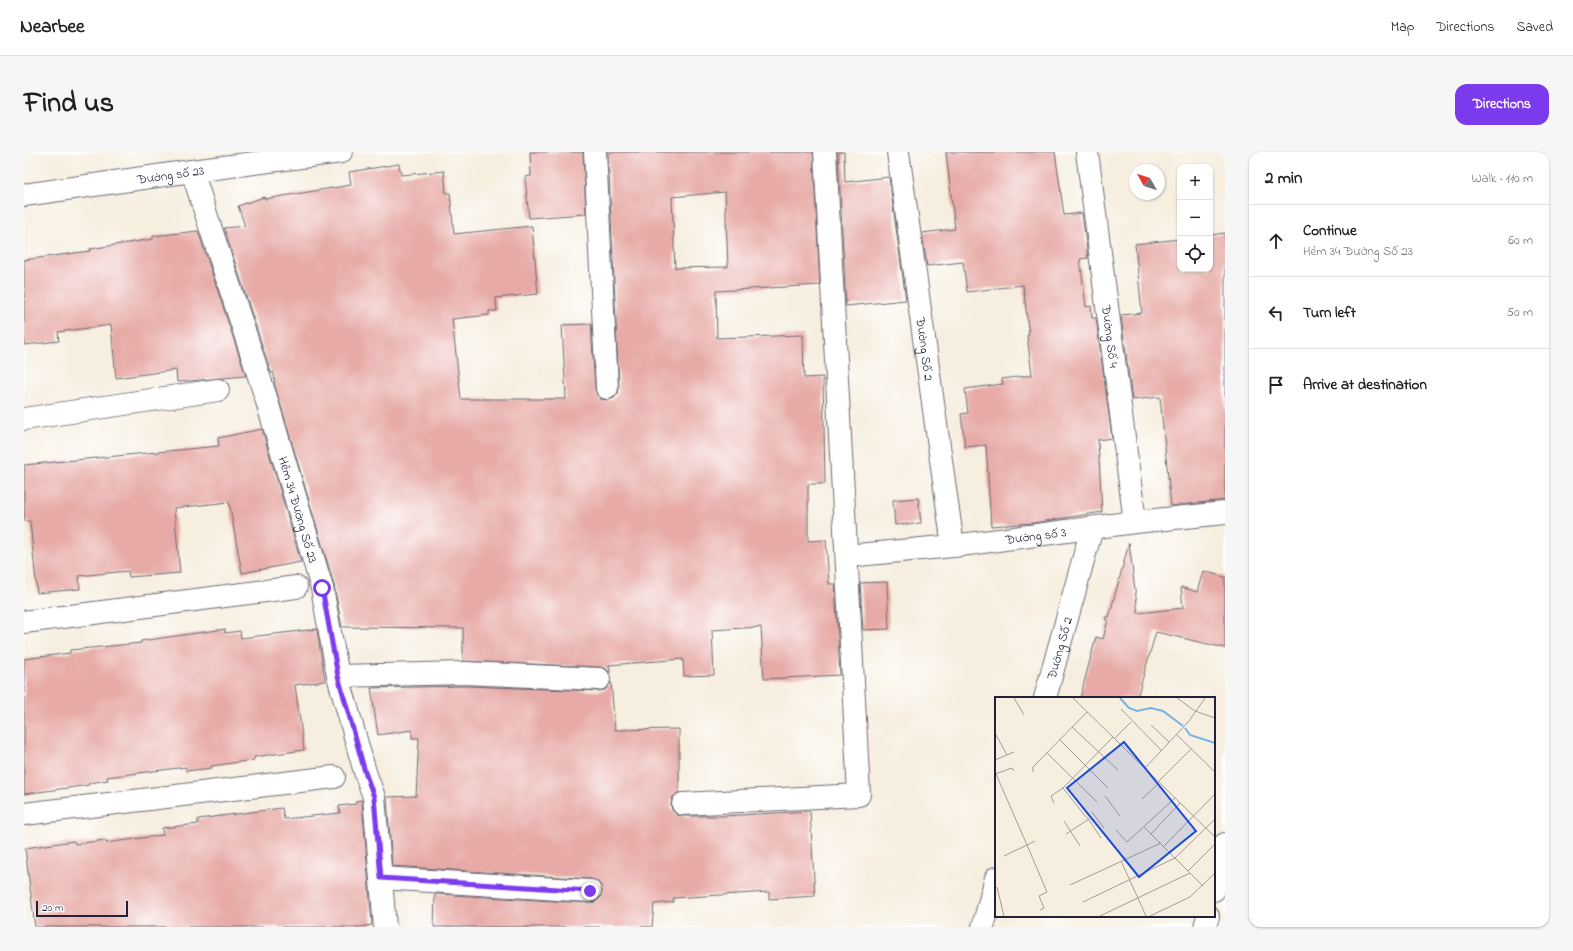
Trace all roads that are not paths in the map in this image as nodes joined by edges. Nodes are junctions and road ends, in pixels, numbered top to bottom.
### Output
1 (341, 152) edge
2 (595, 152) edge
3 (825, 152) edge
4 (898, 152) edge
5 (1087, 152) edge
6 (192, 171) junction
7 (24, 195) edge
8 (607, 388) dead end
9 (218, 390) dead end
10 (24, 419) edge
11 (1225, 513) edge
12 (1135, 522) junction
13 (1092, 528) junction
14 (953, 546) junction
15 (846, 556) junction
16 (296, 587) dead end
17 (24, 622) edge
18 (338, 676) junction
19 (599, 679) dead end
20 (1045, 697) edge
21 (334, 777) dead end
22 (684, 804) dead end
23 (24, 814) edge
24 (1225, 844) edge
25 (381, 878) junction
26 (995, 882) edge
27 (1215, 886) edge
28 (590, 891) dead end
29 (1208, 917) edge
30 (384, 927) edge
31 (983, 927) edge
32 (1205, 927) edge

1 - 6 street, Đường số 23
2 - 8 street
3 - 15 street
4 - 14 street, Đường Số 2
5 - 12 street, Đường Số 4
6 - 7 street, Đường số 23
6 - 18 street, Hẻm 34 Đường Số 23
9 - 10 street
11 - 12 street, Đường số 3
12 - 13 street, Đường số 3
13 - 14 street, Đường số 3
13 - 20 street, Đường Số 2
14 - 15 street, Đường số 3
15 - 22 street
16 - 17 street
18 - 19 street
18 - 25 street, Hẻm 34 Đường Số 23
21 - 23 street
24 - 27 street
25 - 28 street
25 - 30 street, Hẻm 34 Đường Số 23
26 - 31 street
29 - 32 street

